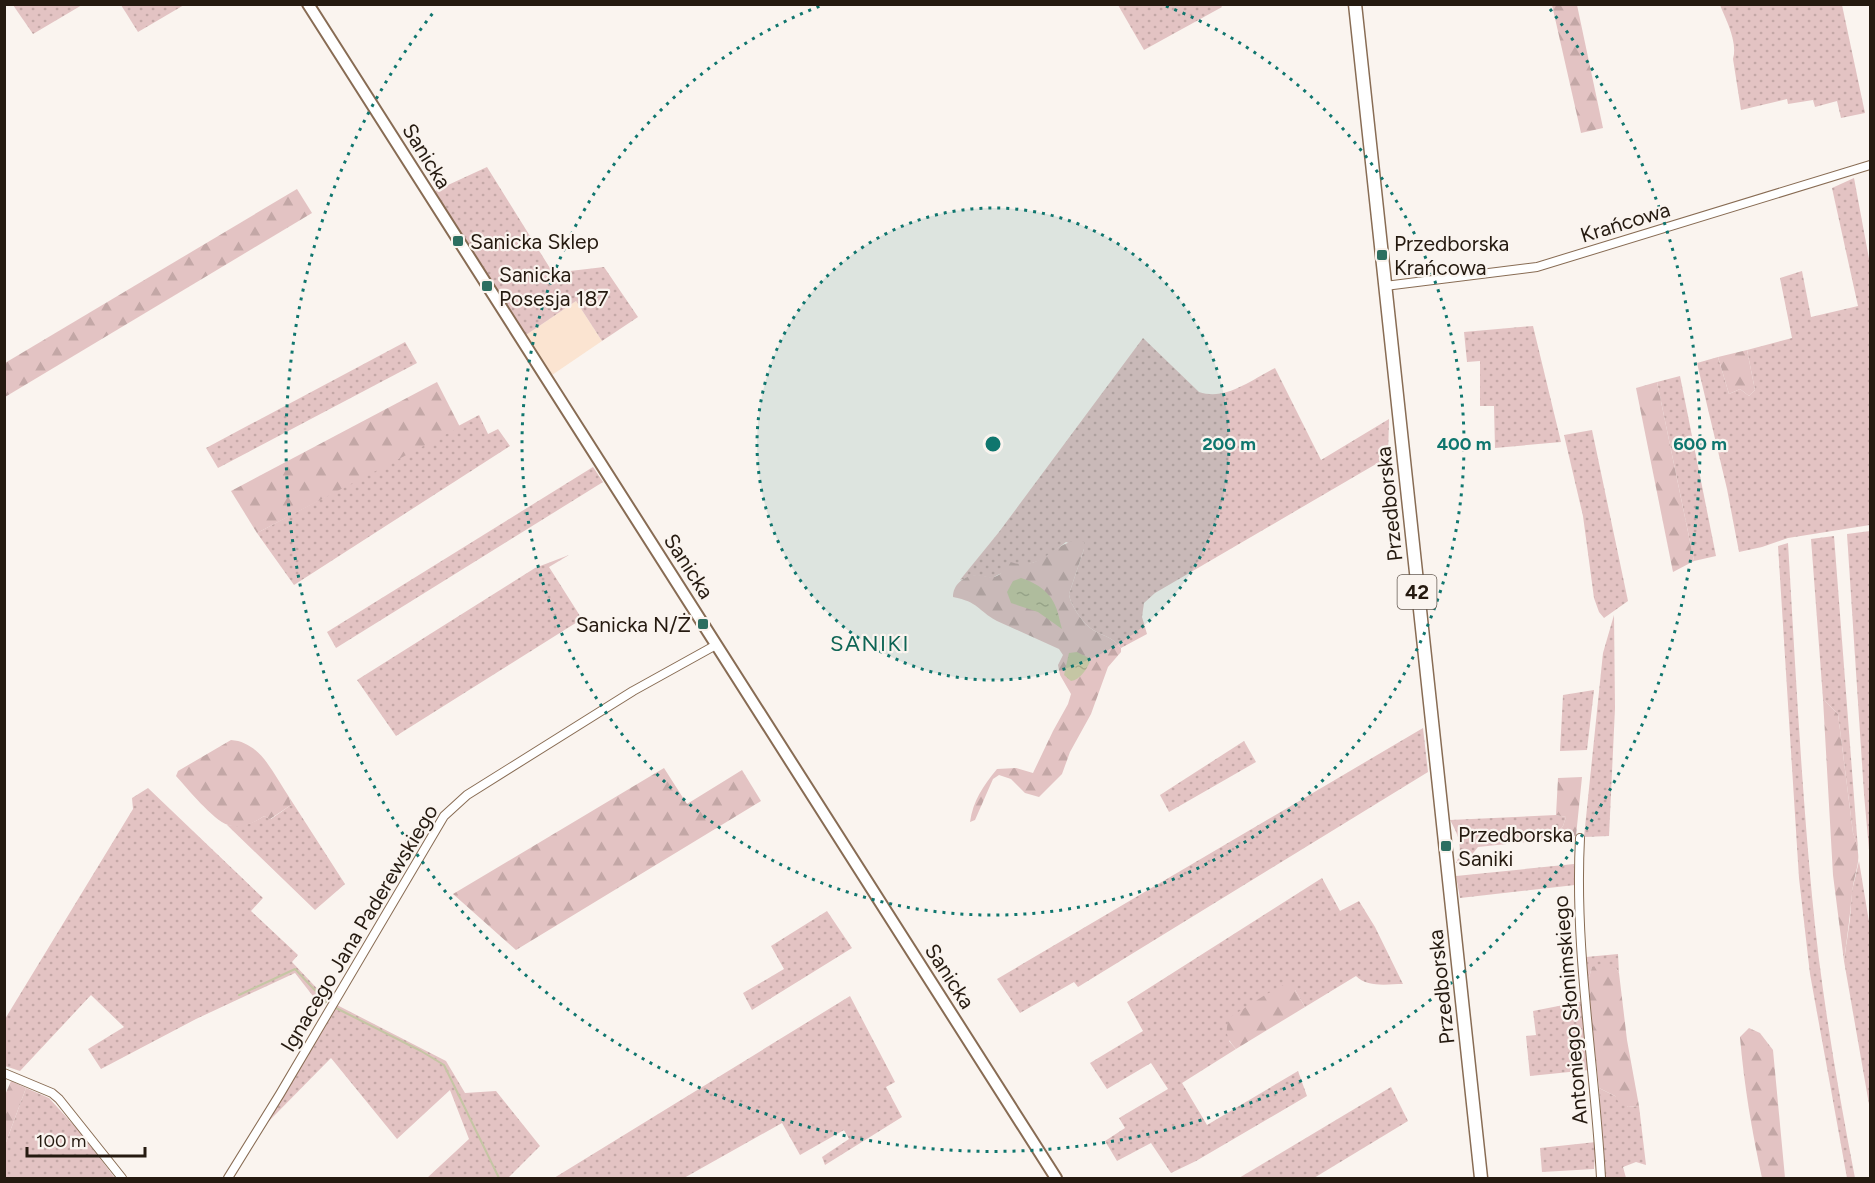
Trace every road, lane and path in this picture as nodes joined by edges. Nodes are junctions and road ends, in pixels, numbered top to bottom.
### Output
1 (308, 4) edge
2 (1355, 4) edge
3 (1870, 165) edge
4 (1385, 286) junction
5 (716, 645) junction
6 (1580, 838) dead end
7 (4, 1073) edge
8 (122, 1179) edge
9 (228, 1179) edge
10 (1056, 1179) edge
11 (1480, 1179) edge
12 (1602, 1179) edge

1 - 5 street, Sanicka
2 - 4 main road, Przedborska / 42
3 - 4 street, Krańcowa
4 - 11 main road, Przedborska / 42
5 - 9 street, Ignacego Jana Paderewskiego
5 - 10 street, Sanicka
6 - 12 street, Antoniego Słonimskiego
7 - 8 street

